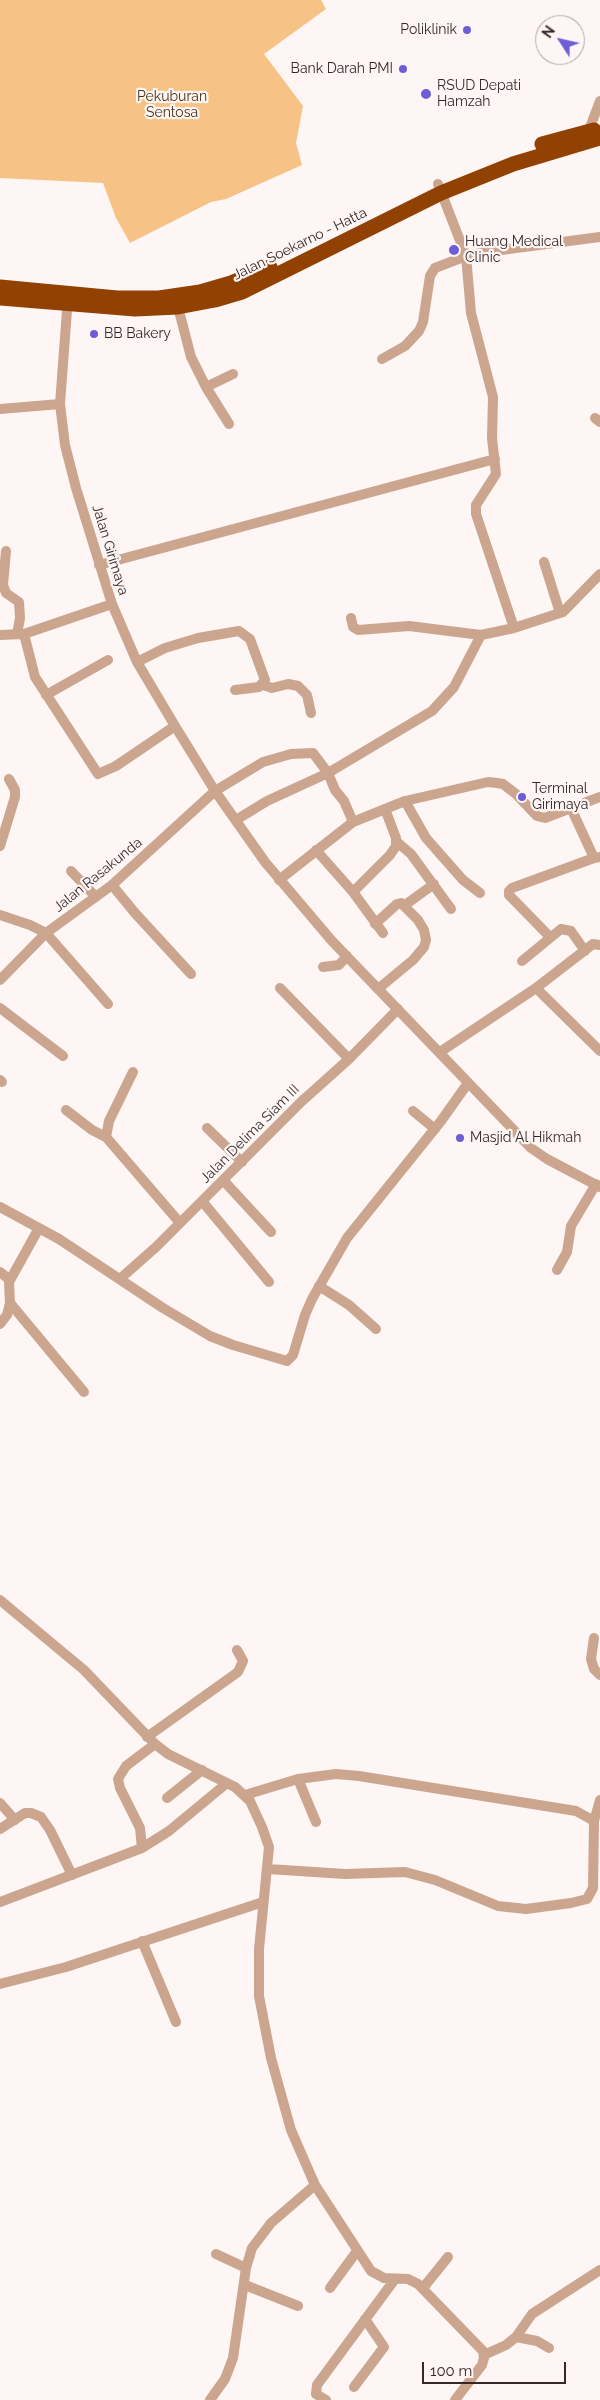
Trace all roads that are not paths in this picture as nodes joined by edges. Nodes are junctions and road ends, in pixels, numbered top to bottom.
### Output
1 (600, 101) edge
2 (596, 132) edge
3 (440, 189) junction
4 (600, 237) edge
5 (466, 256) junction
6 (0, 287) edge
7 (0, 298) edge
8 (68, 300) junction
9 (178, 307) junction
10 (382, 359) dead end
11 (233, 374) dead end
12 (206, 387) junction
13 (60, 404) junction
14 (0, 409) edge
15 (229, 424) dead end
16 (494, 459) junction
17 (6, 551) dead end
18 (544, 562) dead end
19 (99, 565) junction
20 (600, 574) edge
21 (112, 604) junction
22 (560, 613) junction
23 (351, 618) dead end
24 (514, 628) junction
25 (21, 634) junction
26 (0, 635) edge
27 (481, 635) junction
28 (108, 660) dead end
29 (137, 662) junction
30 (263, 684) junction
31 (235, 690) dead end
32 (46, 695) junction
33 (311, 712) dead end
34 (174, 726) junction
35 (328, 773) junction
36 (9, 779) dead end
37 (215, 792) junction
38 (600, 797) edge
39 (405, 801) junction
40 (572, 808) junction
41 (385, 809) junction
42 (236, 820) junction
43 (353, 822) junction
44 (396, 842) junction
45 (0, 846) edge
46 (316, 850) junction
47 (597, 858) edge
48 (71, 871) dead end
49 (279, 880) junction
50 (434, 884) junction
51 (112, 885) junction
52 (353, 892) junction
53 (480, 893) dead end
54 (96, 897) junction
55 (405, 905) junction
56 (451, 909) dead end
57 (0, 915) edge
58 (376, 924) junction
59 (46, 933) junction
60 (383, 933) dead end
61 (550, 937) junction
62 (600, 945) edge
63 (585, 951) junction
64 (347, 956) junction
65 (522, 961) dead end
66 (323, 967) dead end
67 (191, 974) dead end
68 (0, 980) edge
69 (280, 988) dead end
70 (536, 988) junction
71 (378, 989) junction
72 (108, 1004) dead end
73 (0, 1008) edge
74 (398, 1009) junction
75 (600, 1051) edge
76 (440, 1052) junction
77 (63, 1056) dead end
78 (349, 1059) junction
79 (133, 1072) dead end
80 (468, 1083) junction
81 (66, 1110) dead end
82 (413, 1111) dead end
83 (207, 1128) dead end
84 (435, 1129) junction
85 (106, 1136) junction
86 (242, 1162) junction
87 (223, 1180) junction
88 (598, 1185) edge
89 (202, 1201) junction
90 (0, 1206) edge
91 (180, 1223) junction
92 (39, 1228) junction
93 (271, 1232) dead end
94 (557, 1270) dead end
95 (0, 1272) edge
96 (121, 1278) junction
97 (10, 1280) junction
98 (269, 1282) dead end
99 (318, 1286) junction
100 (10, 1303) junction
101 (0, 1324) edge
102 (376, 1330) dead end
103 (84, 1392) dead end
104 (0, 1600) edge
105 (594, 1638) dead end
106 (237, 1650) dead end
107 (600, 1675) edge
108 (151, 1741) junction
109 (202, 1770) junction
110 (298, 1779) junction
111 (226, 1782) junction
112 (245, 1795) junction
113 (167, 1798) dead end
114 (600, 1800) edge
115 (0, 1803) edge
116 (14, 1820) junction
117 (594, 1821) junction
118 (316, 1822) dead end
119 (0, 1830) edge
120 (142, 1848) junction
121 (268, 1870) junction
122 (72, 1875) junction
123 (0, 1902) edge
124 (263, 1902) junction
125 (142, 1941) junction
126 (0, 1984) edge
127 (176, 2022) dead end
128 (315, 2185) junction
129 (356, 2251) junction
130 (216, 2254) dead end
131 (448, 2257) dead end
132 (246, 2268) junction
133 (600, 2270) edge
134 (395, 2278) junction
135 (245, 2285) junction
136 (330, 2288) dead end
137 (423, 2288) junction
138 (298, 2306) dead end
139 (365, 2319) junction
140 (516, 2336) junction
141 (549, 2348) dead end
142 (484, 2355) junction
143 (354, 2387) dead end
144 (210, 2400) edge
145 (326, 2400) edge
146 (456, 2400) edge

1 - 2 street
2 - 3 highway, Jalan Soekarno - Hatta
3 - 5 street
3 - 8 highway, Jalan Soekarno - Hatta
3 - 9 highway, Jalan Soekarno - Hatta
4 - 5 street
5 - 10 street
5 - 16 street
6 - 8 highway, Jalan Soekarno - Hatta
7 - 8 highway, Jalan Soekarno - Hatta
8 - 9 highway, Jalan Soekarno - Hatta
8 - 13 street, Jalan Girimaya
9 - 12 street
11 - 12 street
12 - 15 street
13 - 14 street
13 - 19 street, Jalan Girimaya
16 - 19 street
16 - 24 street
17 - 25 street
18 - 22 street
19 - 21 street, Jalan Girimaya
20 - 22 street
21 - 25 street
21 - 29 street, Jalan Girimaya
22 - 24 street
23 - 27 street
24 - 27 street
25 - 26 street
25 - 32 street
27 - 35 street
28 - 32 street
29 - 30 street
29 - 34 street, Jalan Girimaya
30 - 31 street
30 - 33 street
32 - 34 street
34 - 37 street, Jalan Girimaya
35 - 37 street, Jalan Rasakunda
35 - 42 street
35 - 43 street
36 - 45 street
37 - 42 street, Jalan Girimaya
37 - 51 street, Jalan Rasakunda
38 - 40 street
39 - 40 street
39 - 41 street
39 - 53 street
40 - 47 street
41 - 43 street
41 - 44 street
42 - 49 street, Jalan Girimaya
43 - 46 street
44 - 50 street
44 - 52 street
46 - 49 street
46 - 52 street
47 - 61 street
48 - 54 street
49 - 64 street, Jalan Girimaya
50 - 55 street
50 - 56 street
51 - 54 street, Jalan Rasakunda
51 - 67 street
52 - 58 street
54 - 59 street, Jalan Rasakunda
55 - 58 street
55 - 71 street
57 - 59 street
58 - 60 street
59 - 68 street, Jalan Rasakunda
59 - 72 street
61 - 63 street
61 - 65 street
62 - 63 street
63 - 70 street
64 - 66 street
64 - 71 street, Jalan Girimaya
69 - 78 street
70 - 75 street
70 - 76 street
71 - 74 street, Jalan Girimaya
73 - 77 street
74 - 76 street, Jalan Girimaya
74 - 78 street, Jalan Delima Siam III
76 - 80 street, Jalan Girimaya
78 - 86 street, Jalan Delima Siam III
79 - 85 street
80 - 84 street
80 - 88 street, Jalan Girimaya
81 - 85 street
82 - 84 street
83 - 86 street
84 - 99 street
85 - 91 street
86 - 87 street, Jalan Delima Siam III
87 - 89 street, Jalan Delima Siam III
87 - 93 street
88 - 94 street
89 - 91 street, Jalan Delima Siam III
89 - 98 street
90 - 92 street
91 - 96 street, Jalan Delima Siam III
92 - 96 street
92 - 97 street
95 - 97 street
96 - 99 street
97 - 100 street
99 - 102 street
100 - 101 street
100 - 103 street
104 - 108 street
105 - 107 street
106 - 108 street
108 - 109 street
108 - 120 street
109 - 111 street
109 - 113 street
110 - 112 street
110 - 117 street
110 - 118 street
111 - 112 street
111 - 120 street
112 - 121 street
114 - 117 street
115 - 116 street
116 - 119 street
116 - 122 street
117 - 121 street
120 - 122 street
121 - 124 street
122 - 123 street
124 - 125 street
124 - 128 street
125 - 126 street
125 - 127 street
128 - 129 street
128 - 132 street
129 - 134 street
129 - 136 street
130 - 132 street
131 - 137 street
132 - 135 street
133 - 140 street
134 - 137 street
134 - 139 street
135 - 138 street
135 - 144 street
137 - 142 street
139 - 143 street
139 - 145 street
140 - 141 street
140 - 142 street
142 - 146 street

